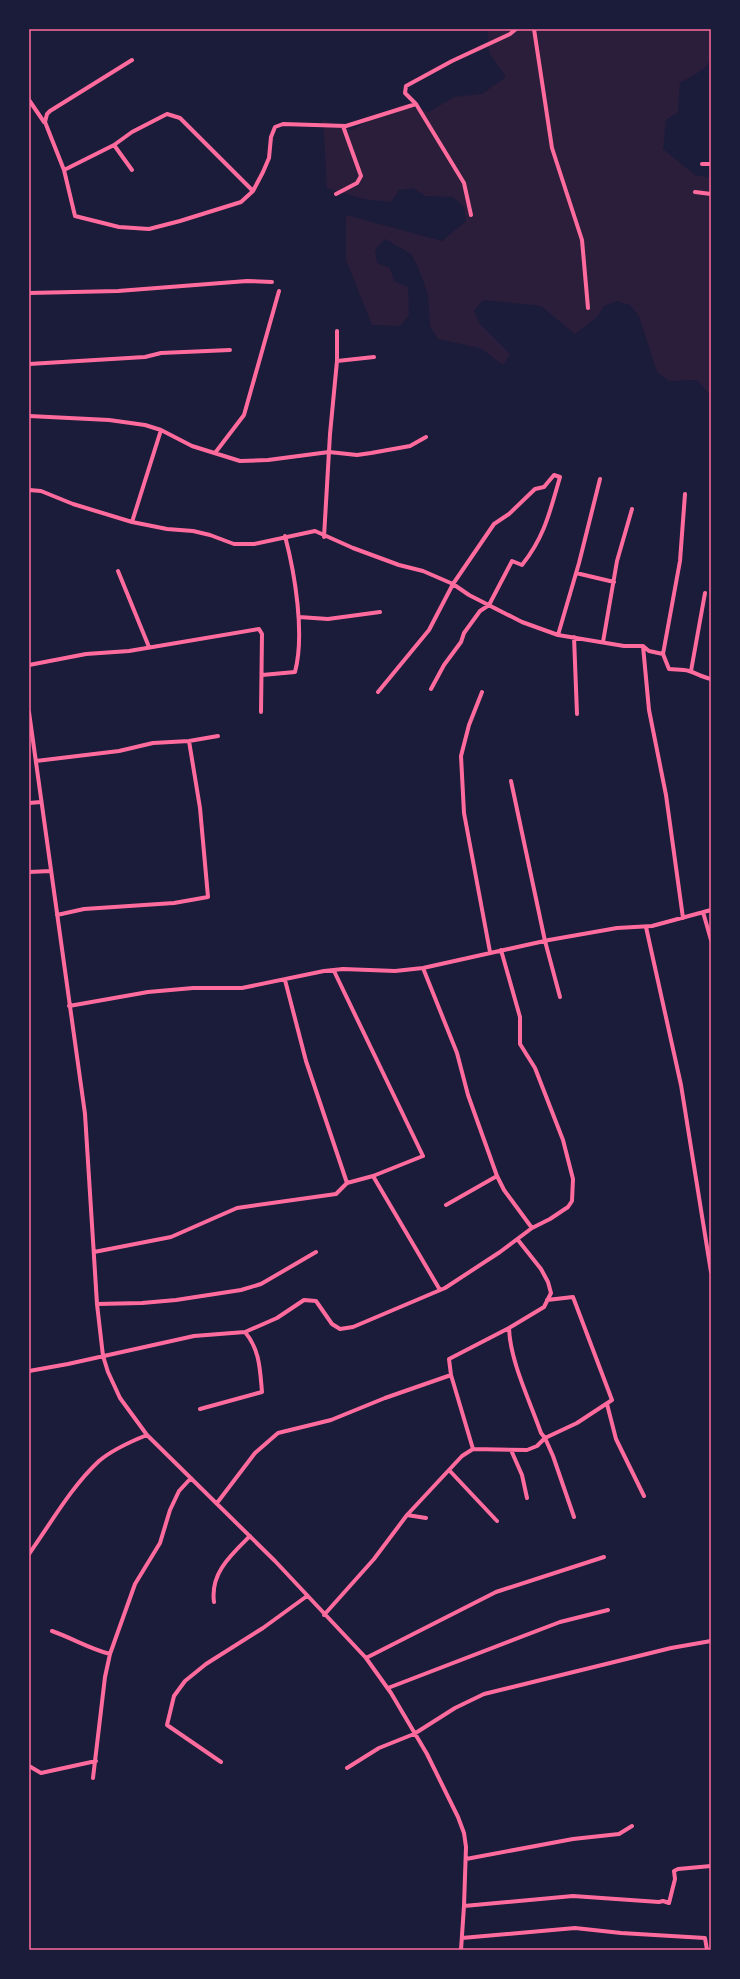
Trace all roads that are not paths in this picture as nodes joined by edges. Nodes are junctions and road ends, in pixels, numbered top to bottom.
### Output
1 (516, 29) edge
2 (534, 29) edge
3 (132, 60) dead end
4 (29, 100) edge
5 (416, 104) junction
6 (45, 122) junction
7 (343, 126) junction
8 (114, 145) junction
9 (702, 164) dead end
10 (711, 164) edge
11 (64, 170) junction
12 (132, 170) dead end
13 (254, 191) junction
14 (695, 192) dead end
15 (336, 194) dead end
16 (711, 194) edge
17 (471, 215) dead end
18 (272, 282) dead end
19 (279, 291) dead end
20 (29, 293) edge
21 (588, 308) dead end
22 (337, 331) dead end
23 (230, 350) dead end
24 (374, 357) dead end
25 (336, 360) junction
26 (29, 364) edge
27 (29, 416) edge
28 (161, 430) junction
29 (426, 437) dead end
30 (329, 452) junction
31 (215, 453) junction
32 (600, 479) dead end
33 (29, 490) edge
34 (685, 494) dead end
35 (632, 509) dead end
36 (132, 522) junction
37 (285, 536) junction
38 (324, 537) junction
39 (118, 571) dead end
40 (576, 573) junction
41 (614, 582) junction
42 (453, 584) junction
43 (705, 592) dead end
44 (489, 605) junction
45 (380, 612) dead end
46 (299, 617) junction
47 (558, 635) junction
48 (574, 637) junction
49 (603, 642) junction
50 (643, 646) junction
51 (149, 647) junction
52 (663, 654) junction
53 (29, 665) edge
54 (691, 671) junction
55 (262, 675) junction
56 (711, 679) edge
57 (431, 689) dead end
58 (378, 692) dead end
59 (482, 692) dead end
60 (29, 712) edge
61 (261, 712) dead end
62 (577, 714) dead end
63 (218, 736) dead end
64 (189, 741) junction
65 (36, 761) junction
66 (511, 781) dead end
67 (41, 802) junction
68 (29, 803) edge
69 (51, 871) junction
70 (29, 872) edge
71 (711, 910) edge
72 (703, 912) junction
73 (57, 915) junction
74 (683, 918) junction
75 (646, 927) junction
76 (711, 940) edge
77 (545, 941) junction
78 (501, 950) junction
79 (490, 952) junction
80 (423, 968) junction
81 (334, 971) junction
82 (285, 980) junction
83 (560, 997) dead end
84 (69, 1006) junction
85 (373, 1176) junction
86 (497, 1176) junction
87 (347, 1183) junction
88 (446, 1205) dead end
89 (532, 1228) junction
90 (518, 1240) junction
91 (94, 1252) junction
92 (316, 1252) dead end
93 (711, 1272) edge
94 (440, 1290) junction
95 (547, 1300) junction
96 (97, 1304) junction
97 (509, 1328) junction
98 (245, 1332) junction
99 (103, 1356) junction
100 (29, 1371) edge
101 (451, 1376) junction
102 (607, 1404) junction
103 (200, 1409) dead end
104 (147, 1435) junction
105 (545, 1438) junction
106 (473, 1449) junction
107 (511, 1450) junction
108 (448, 1470) junction
109 (191, 1478) junction
110 (644, 1496) dead end
111 (527, 1498) dead end
112 (217, 1503) junction
113 (407, 1516) junction
114 (574, 1517) dead end
115 (426, 1518) dead end
116 (497, 1521) dead end
117 (250, 1536) junction
118 (29, 1554) edge
119 (604, 1557) dead end
120 (307, 1596) junction
121 (214, 1602) dead end
122 (608, 1610) dead end
123 (324, 1615) junction
124 (52, 1631) dead end
125 (711, 1641) edge
126 (110, 1654) junction
127 (366, 1658) junction
128 (388, 1688) junction
129 (414, 1734) junction
130 (96, 1761) junction
131 (221, 1762) dead end
132 (29, 1766) edge
133 (347, 1768) dead end
134 (93, 1778) dead end
135 (632, 1826) dead end
136 (466, 1859) junction
137 (711, 1866) edge
138 (464, 1906) junction
139 (462, 1938) junction
140 (705, 1938) junction
141 (711, 1940) edge
142 (461, 1950) edge
143 (707, 1950) edge

1 - 5 street
2 - 21 street
3 - 6 street
4 - 6 street
5 - 7 street
5 - 17 street
6 - 11 street
7 - 13 street
7 - 15 street
8 - 11 street
8 - 12 street
8 - 13 street
9 - 10 street
11 - 13 street
14 - 16 street
18 - 20 street
19 - 31 street
22 - 25 street
23 - 26 street
24 - 25 street
25 - 30 street
27 - 28 street
28 - 31 street
28 - 36 street
29 - 30 street
30 - 31 street
30 - 38 street
32 - 40 street
33 - 36 street
34 - 52 street
35 - 41 street
36 - 37 street
37 - 38 street
37 - 46 street
38 - 42 street
39 - 51 street
40 - 41 street
40 - 47 street
41 - 49 street
42 - 44 street
42 - 44 street
42 - 58 street
43 - 54 street
44 - 47 street
44 - 57 street
45 - 46 street
46 - 55 street
47 - 48 street
48 - 49 street
48 - 62 street
49 - 50 street
50 - 52 street
50 - 74 street
51 - 53 street
51 - 55 street
52 - 54 street
54 - 56 street
55 - 61 street
59 - 79 street
60 - 65 street
63 - 64 street
64 - 65 street
64 - 73 street
65 - 67 street
66 - 77 street
67 - 68 street
67 - 69 street
69 - 70 street
69 - 73 street
71 - 72 street
72 - 74 street
72 - 76 street
73 - 84 street
74 - 75 street
75 - 77 street
75 - 93 street
77 - 78 street
77 - 83 street
78 - 79 street
78 - 89 street
79 - 80 street
80 - 81 street
80 - 86 street
81 - 82 street
81 - 85 street
82 - 84 street
82 - 87 street
84 - 91 street
85 - 87 street
85 - 94 street
86 - 88 street
86 - 89 street
87 - 91 street
89 - 90 street
90 - 94 street
90 - 95 street
91 - 96 street
92 - 96 street
94 - 98 street
95 - 97 street
95 - 102 street
96 - 99 street
97 - 101 street
97 - 105 street
98 - 99 street
98 - 103 street
99 - 100 street
99 - 104 street
101 - 106 street
101 - 112 street
102 - 105 street
102 - 110 street
104 - 109 street
104 - 118 street
105 - 107 street
105 - 114 street
106 - 107 street
106 - 108 street
107 - 111 street
108 - 113 street
108 - 116 street
109 - 112 street
109 - 126 street
112 - 117 street
113 - 115 street
113 - 123 street
117 - 120 street
117 - 121 street
119 - 127 street
120 - 123 street
120 - 131 street
122 - 128 street
123 - 127 street
124 - 126 street
125 - 129 street
126 - 130 street
127 - 128 street
128 - 129 street
129 - 133 street
129 - 136 street
130 - 132 street
130 - 134 street
135 - 136 street
136 - 138 street
137 - 138 street
138 - 139 street
139 - 140 street
139 - 142 street
140 - 141 street
140 - 143 street

